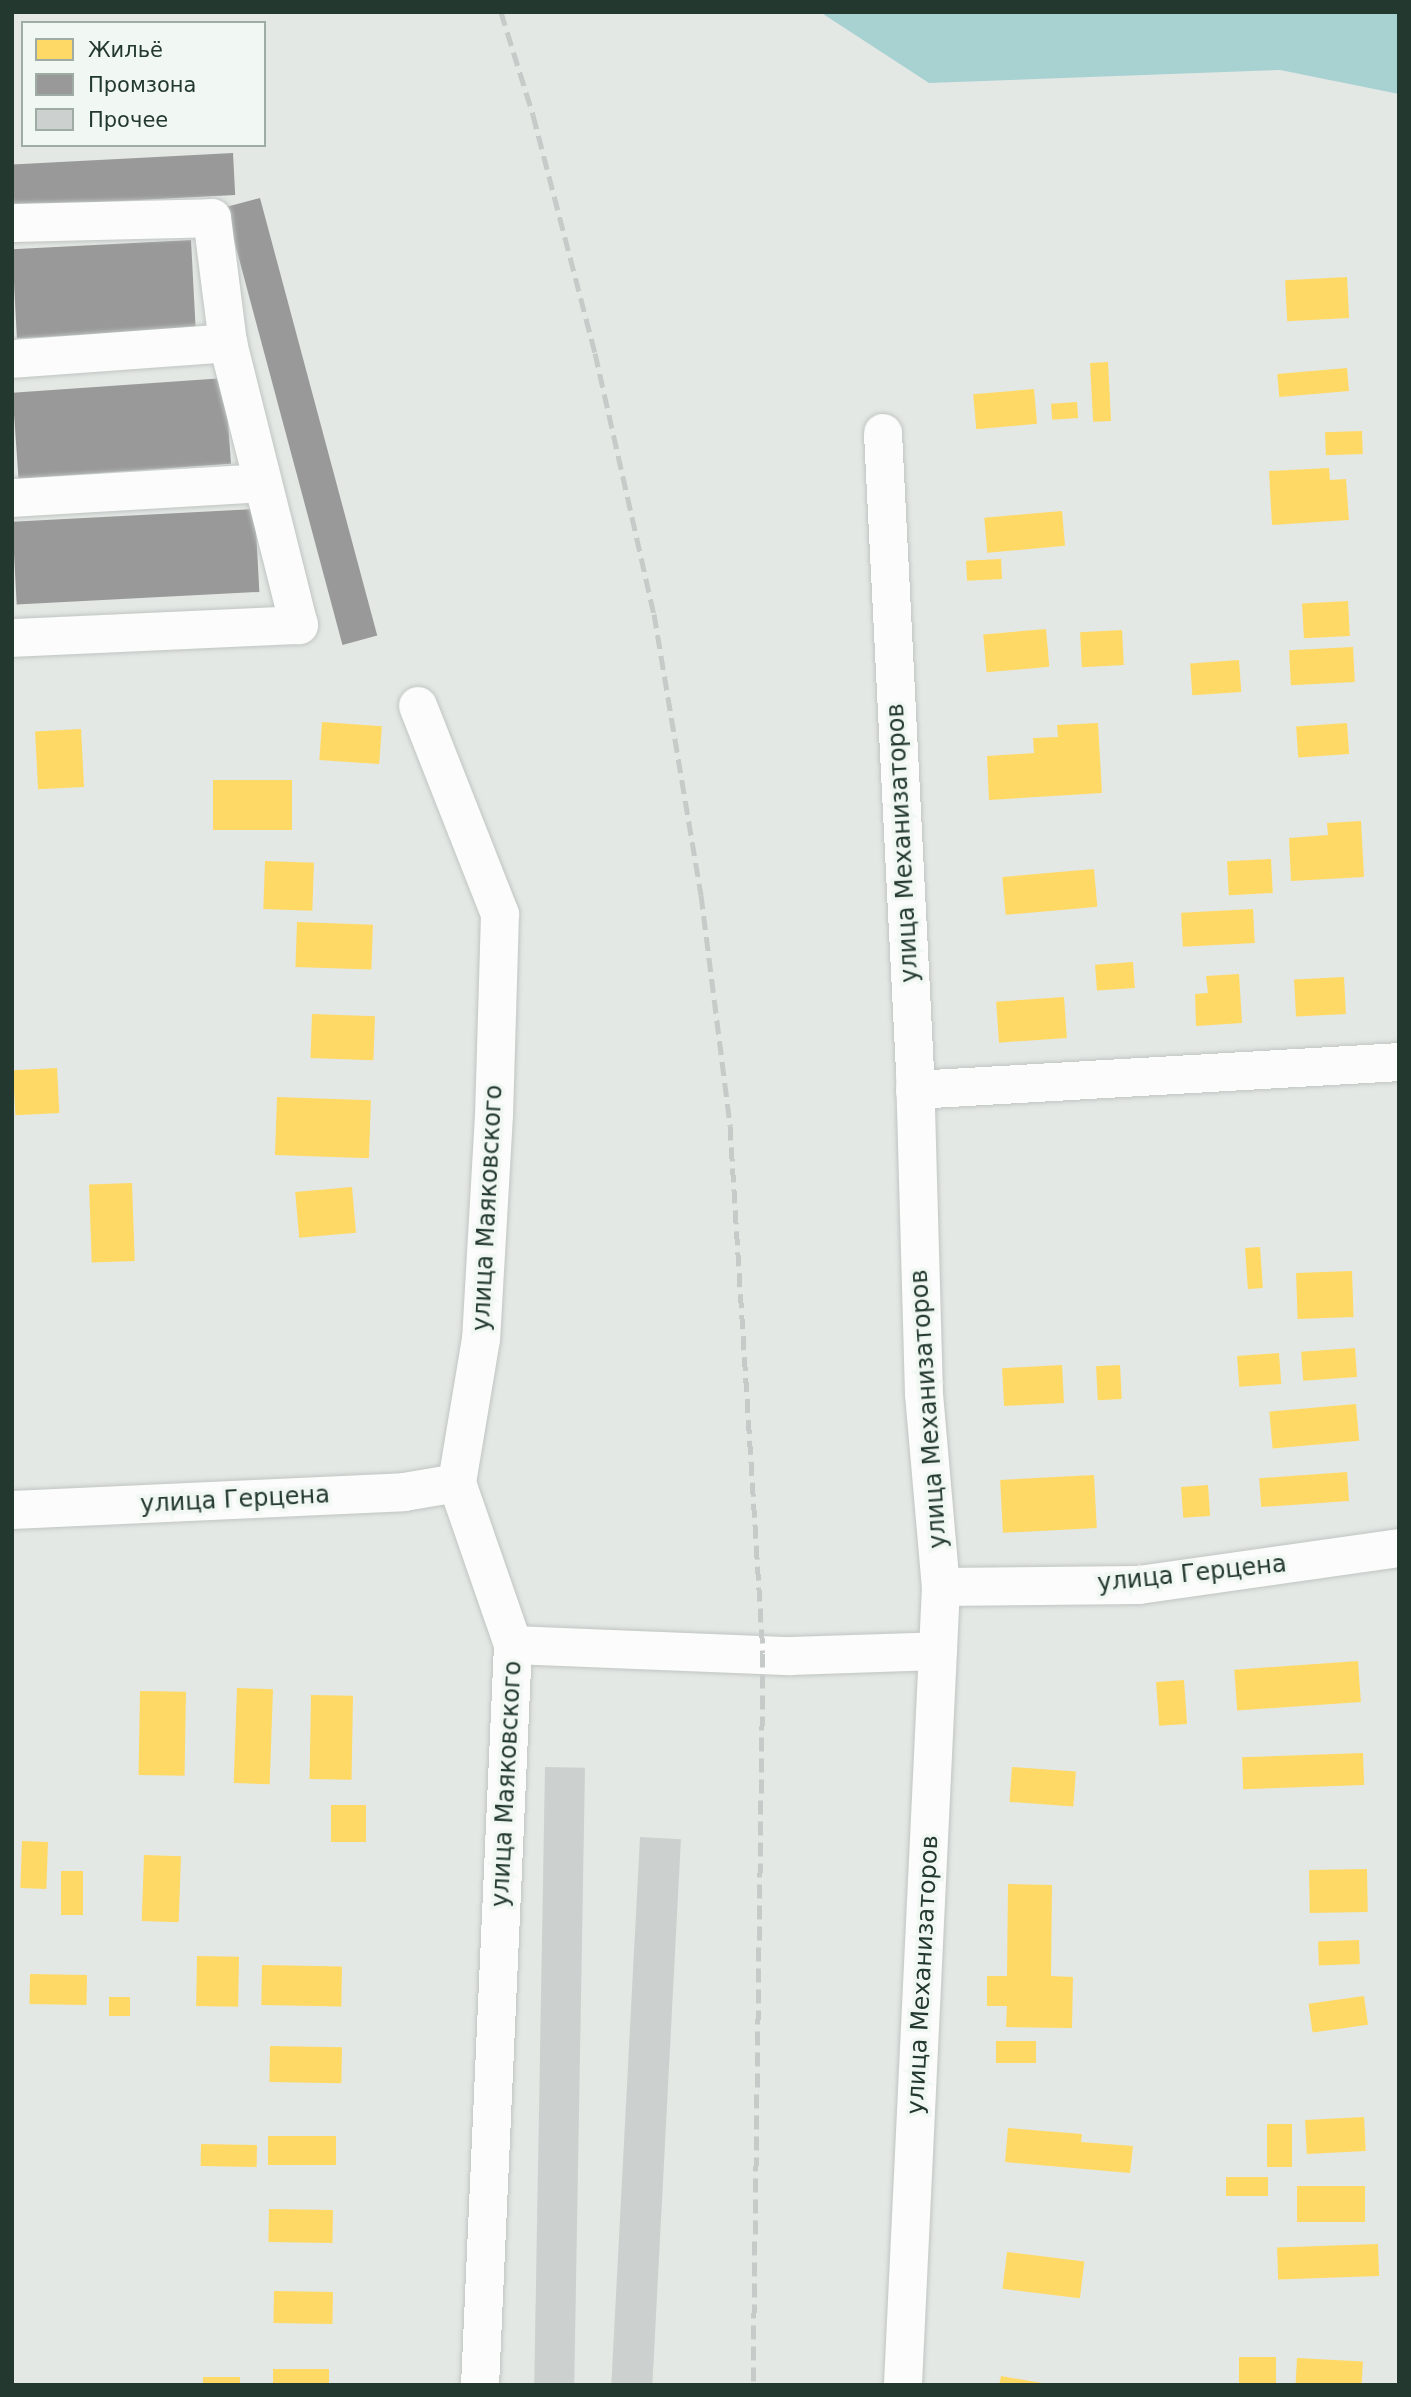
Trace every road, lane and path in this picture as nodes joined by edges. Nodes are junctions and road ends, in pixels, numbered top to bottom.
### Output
1 (12, 223) edge
2 (228, 343) junction
3 (12, 359) edge
4 (883, 433) dead end
5 (263, 483) junction
6 (12, 498) edge
7 (12, 638) edge
8 (418, 706) dead end
9 (1399, 1062) edge
10 (915, 1090) junction
11 (457, 1483) junction
12 (12, 1510) edge
13 (1399, 1548) edge
14 (941, 1587) junction
15 (513, 1645) junction
16 (938, 1651) junction
17 (480, 2385) edge
18 (904, 2385) edge

1 - 2 street
2 - 3 street
2 - 5 street
4 - 10 street, улица Механизаторов
5 - 6 street
5 - 7 street
8 - 11 street, улица Маяковского
9 - 10 street
10 - 14 street, улица Механизаторов
11 - 12 street, улица Герцена
11 - 15 street, улица Маяковского
13 - 14 street, улица Герцена
14 - 16 street, улица Механизаторов
15 - 16 street
15 - 17 street, улица Маяковского
16 - 18 street, улица Механизаторов

